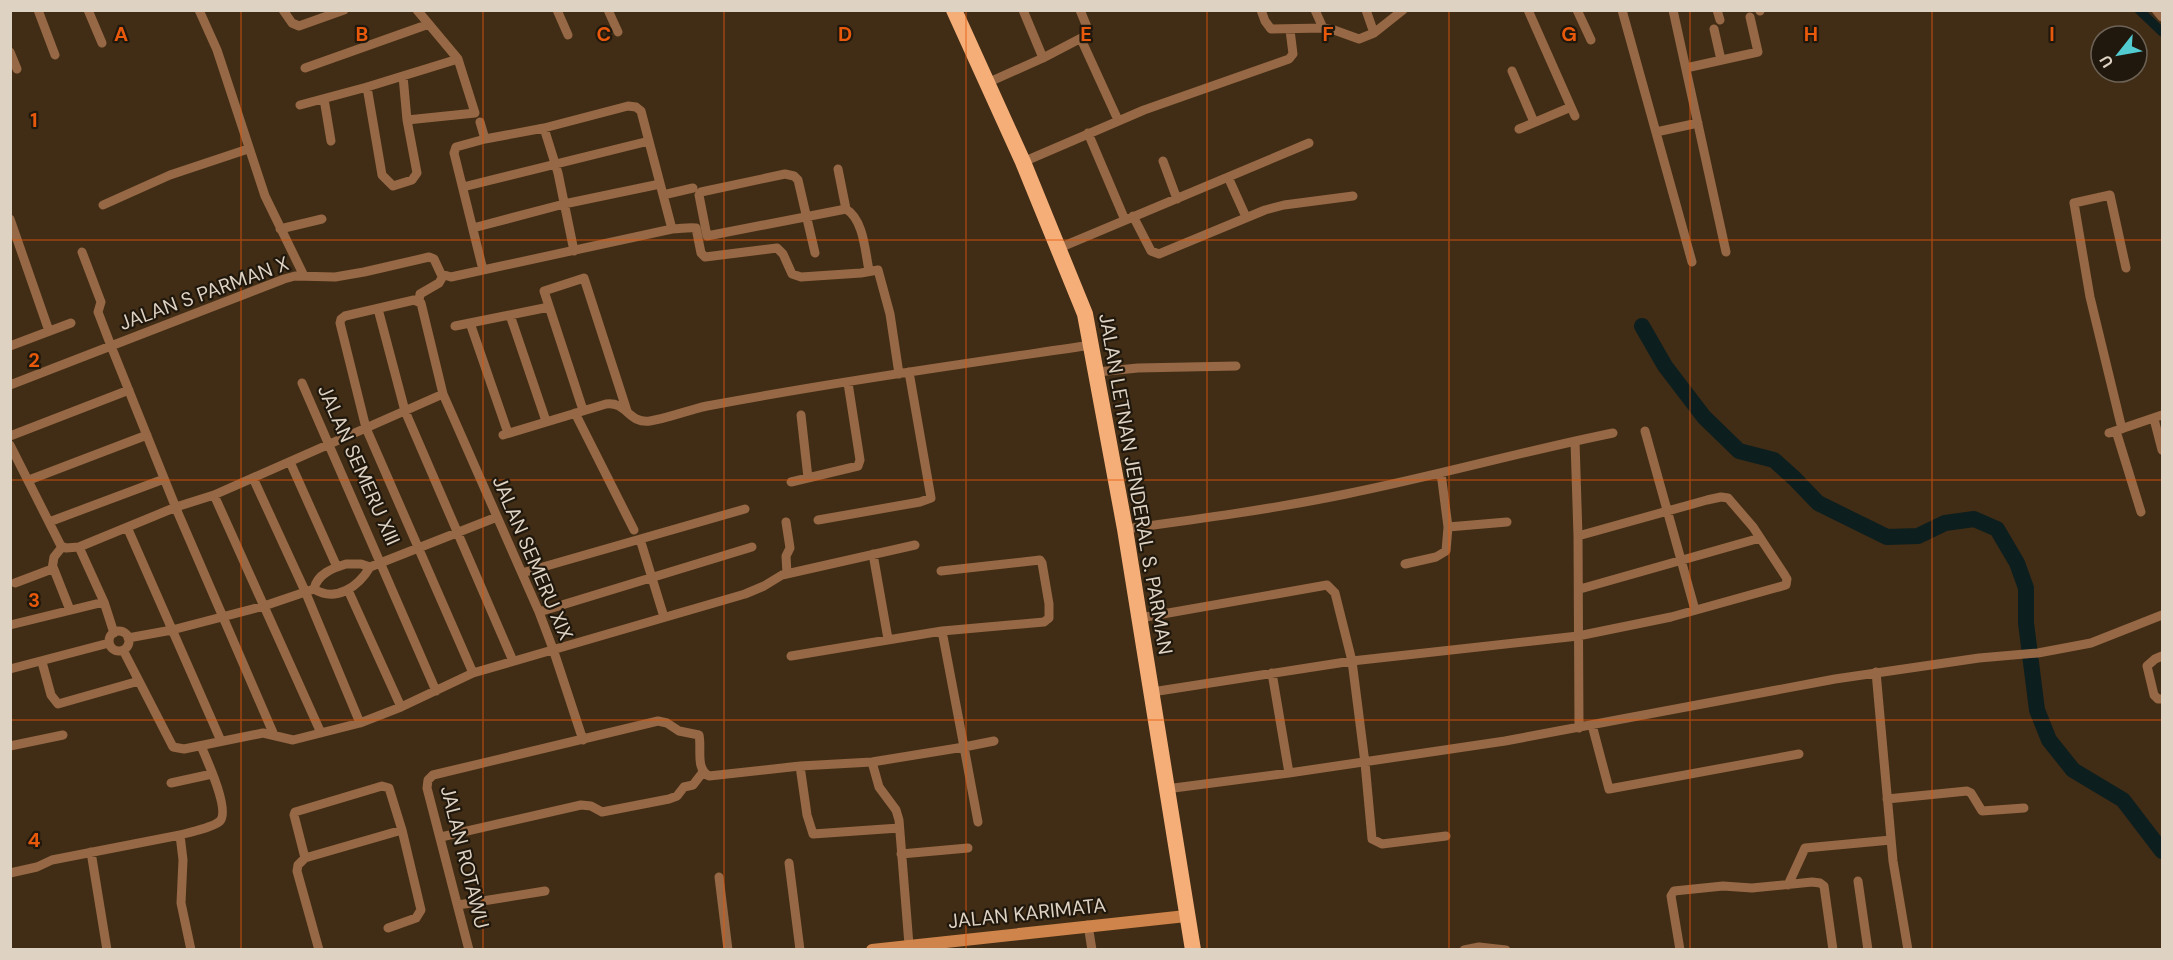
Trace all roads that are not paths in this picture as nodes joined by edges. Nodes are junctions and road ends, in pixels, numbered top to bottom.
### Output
1 (38, 10) edge
2 (88, 10) edge
3 (199, 10) edge
4 (283, 10) edge
5 (344, 10) edge
6 (417, 10) edge
7 (557, 10) edge
8 (608, 10) edge
9 (954, 10) edge
10 (1023, 10) edge
11 (1080, 10) edge
12 (1261, 10) edge
13 (1316, 10) edge
14 (1366, 10) edge
15 (1403, 10) edge
16 (1527, 10) edge
17 (1577, 10) edge
18 (1622, 10) edge
19 (1673, 10) edge
20 (2156, 10) edge
21 (2163, 16) edge
22 (1750, 17) dead end
23 (429, 24) junction
24 (1323, 28) junction
25 (1714, 29) dead end
26 (1290, 30) junction
27 (618, 32) dead end
28 (1374, 33) junction
29 (568, 35) dead end
30 (1085, 35) junction
31 (1591, 40) dead end
32 (102, 43) dead end
33 (10, 52) edge
34 (55, 55) dead end
35 (1043, 58) junction
36 (458, 59) junction
37 (1721, 60) junction
38 (305, 68) dead end
39 (1686, 68) junction
40 (17, 69) dead end
41 (1512, 71) dead end
42 (403, 76) junction
43 (987, 83) junction
44 (367, 87) junction
45 (324, 99) junction
46 (300, 105) dead end
47 (407, 120) junction
48 (1119, 120) junction
49 (480, 122) dead end
50 (1534, 122) junction
51 (1698, 123) junction
52 (544, 128) junction
53 (1519, 129) dead end
54 (1656, 132) junction
55 (1088, 133) junction
56 (485, 139) junction
57 (331, 141) dead end
58 (649, 141) junction
59 (1309, 143) dead end
60 (248, 149) junction
61 (1163, 161) dead end
62 (1023, 162) junction
63 (555, 165) junction
64 (838, 169) dead end
65 (1228, 177) junction
66 (660, 184) junction
67 (463, 187) junction
68 (693, 188) dead end
69 (663, 195) junction
70 (1353, 196) dead end
71 (1177, 199) junction
72 (564, 204) junction
73 (103, 205) dead end
74 (846, 209) junction
75 (1246, 217) junction
76 (806, 218) junction
77 (1129, 218) junction
78 (322, 219) dead end
79 (11, 225) edge
80 (473, 228) junction
81 (280, 229) junction
82 (672, 229) junction
83 (1059, 248) junction
84 (574, 251) junction
85 (81, 252) dead end
86 (1726, 252) dead end
87 (814, 253) dead end
88 (1692, 262) dead end
89 (2126, 268) dead end
90 (483, 270) junction
91 (869, 270) junction
92 (304, 276) junction
93 (443, 276) junction
94 (419, 301) junction
95 (549, 307) junction
96 (378, 309) junction
97 (510, 315) junction
98 (70, 323) dead end
99 (470, 323) junction
100 (455, 326) dead end
101 (49, 331) junction
102 (11, 345) edge
103 (1091, 345) junction
104 (111, 346) junction
105 (1236, 366) dead end
106 (1097, 372) junction
107 (904, 373) junction
108 (302, 383) dead end
109 (848, 383) junction
110 (10, 385) edge
111 (129, 390) junction
112 (443, 394) junction
113 (405, 411) junction
114 (579, 412) junction
115 (628, 413) junction
116 (801, 415) dead end
117 (2158, 417) edge
118 (546, 421) junction
119 (366, 428) junction
120 (1645, 431) dead end
121 (2116, 431) junction
122 (1613, 433) dead end
123 (147, 435) junction
124 (10, 436) edge
125 (1575, 441) junction
126 (329, 445) junction
127 (10, 446) edge
128 (2163, 450) edge
129 (290, 462) junction
130 (1442, 473) junction
131 (164, 478) junction
132 (253, 478) junction
133 (808, 478) junction
134 (28, 480) junction
135 (791, 482) dead end
136 (214, 495) junction
137 (176, 507) junction
138 (745, 509) dead end
139 (1668, 511) junction
140 (2141, 512) dead end
141 (497, 517) junction
142 (818, 520) dead end
143 (49, 522) junction
144 (786, 522) dead end
145 (1507, 522) dead end
146 (127, 527) junction
147 (1448, 527) junction
148 (1125, 529) junction
149 (633, 530) dead end
150 (458, 532) junction
151 (1578, 536) junction
152 (1760, 538) junction
153 (640, 539) junction
154 (915, 544) dead end
155 (62, 547) junction
156 (79, 547) junction
157 (752, 547) dead end
158 (419, 548) junction
159 (873, 554) junction
160 (1681, 560) junction
161 (382, 562) junction
162 (1405, 564) dead end
163 (53, 567) junction
164 (337, 567) junction
165 (370, 567) junction
166 (941, 571) dead end
167 (522, 573) junction
168 (784, 574) junction
169 (652, 577) junction
170 (15, 583) dead end
171 (1580, 589) junction
172 (310, 590) junction
173 (348, 590) junction
174 (104, 602) junction
175 (264, 606) junction
176 (70, 610) junction
177 (1695, 610) junction
178 (539, 612) junction
179 (223, 615) junction
180 (2163, 615) edge
181 (664, 617) junction
182 (1140, 618) junction
183 (10, 625) edge
184 (172, 630) junction
185 (942, 630) junction
186 (114, 633) junction
187 (1578, 636) junction
188 (128, 638) junction
189 (888, 639) junction
190 (109, 643) junction
191 (553, 649) junction
192 (123, 650) junction
193 (791, 656) dead end
194 (2163, 656) edge
195 (513, 661) junction
196 (1352, 661) junction
197 (42, 662) junction
198 (10, 669) edge
199 (1876, 672) junction
200 (473, 673) junction
201 (1272, 673) junction
202 (139, 681) junction
203 (436, 691) junction
204 (1152, 692) junction
205 (2163, 699) edge
206 (401, 707) junction
207 (360, 723) junction
208 (1592, 725) junction
209 (1579, 728) junction
210 (321, 733) junction
211 (63, 735) dead end
212 (274, 735) junction
213 (583, 740) junction
214 (222, 741) junction
215 (994, 741) dead end
216 (10, 746) edge
217 (201, 746) junction
218 (964, 747) junction
219 (1799, 754) dead end
220 (872, 762) junction
221 (1365, 762) junction
222 (800, 766) junction
223 (703, 772) junction
224 (212, 774) junction
225 (1289, 774) junction
226 (171, 783) dead end
227 (1166, 789) junction
228 (1887, 800) junction
229 (2024, 808) dead end
230 (978, 822) dead end
231 (899, 828) junction
232 (402, 830) junction
233 (180, 835) junction
234 (1446, 836) dead end
235 (441, 837) junction
236 (1891, 840) junction
237 (968, 848) dead end
238 (91, 852) junction
239 (901, 854) junction
240 (305, 858) junction
241 (789, 863) dead end
242 (10, 873) edge
243 (719, 877) dead end
244 (1858, 881) dead end
245 (1788, 885) junction
246 (545, 891) dead end
247 (458, 905) junction
248 (1186, 916) junction
249 (1088, 925) junction
250 (388, 928) dead end
251 (909, 945) junction
252 (1479, 948) edge
253 (107, 950) edge
254 (191, 950) edge
255 (319, 950) edge
256 (469, 950) edge
257 (728, 950) edge
258 (800, 950) edge
259 (872, 950) edge
260 (1092, 950) edge
261 (1192, 950) edge
262 (1464, 950) edge
263 (1506, 950) edge
264 (1680, 950) edge
265 (1833, 950) edge
266 (1868, 950) edge
267 (1908, 950) edge

1 - 34 street
2 - 32 street
3 - 60 street
4 - 5 street
6 - 23 street
7 - 29 street
8 - 27 street
9 - 43 highway, JALAN LETNAN JENDERAL S. PARMAN
10 - 35 street
11 - 30 street
12 - 26 street
13 - 24 street
14 - 28 street
15 - 28 street
16 - 50 street
17 - 31 street
18 - 54 street
19 - 39 street
20 - 21 street
22 - 37 street
23 - 36 street
23 - 38 street
24 - 26 street
24 - 28 street
25 - 37 street
26 - 48 street
30 - 35 street
30 - 48 street
33 - 40 street
35 - 43 street
36 - 42 street
36 - 47 street
37 - 39 street
39 - 51 street
41 - 50 street
42 - 44 street
42 - 47 street
43 - 62 highway, JALAN LETNAN JENDERAL S. PARMAN
44 - 45 street
44 - 47 street
45 - 46 street
45 - 57 street
48 - 55 street
49 - 56 street
50 - 53 street
51 - 54 street
51 - 86 street
52 - 56 street
52 - 58 street
52 - 63 street
54 - 88 street
55 - 62 street
55 - 77 street
56 - 67 street
58 - 63 street
58 - 66 street
59 - 65 street
60 - 73 street
60 - 81 street
61 - 71 street
62 - 83 highway, JALAN LETNAN JENDERAL S. PARMAN
63 - 67 street
63 - 72 street
64 - 74 street
65 - 71 street
65 - 75 street
66 - 69 street
66 - 72 street
67 - 80 street
68 - 69 street
69 - 82 street
70 - 75 street
71 - 77 street
72 - 80 street
72 - 84 street
74 - 76 street
74 - 91 street
75 - 77 street
76 - 76 street
76 - 87 street
77 - 83 street
78 - 81 street
79 - 101 street
80 - 90 street
81 - 92 street
82 - 84 street
82 - 91 street
83 - 103 highway, JALAN LETNAN JENDERAL S. PARMAN
84 - 90 street
85 - 104 street
89 - 121 street
90 - 93 street
91 - 107 street
92 - 93 street, JALAN S PARMAN X
92 - 104 street, JALAN S PARMAN X
93 - 94 street
94 - 96 street
94 - 112 street, JALAN SEMERU XIX
95 - 97 street
95 - 114 street
95 - 115 street
96 - 113 street
96 - 119 street
97 - 99 street
97 - 118 street
98 - 101 street
99 - 100 street
99 - 118 street
101 - 102 street
103 - 106 highway, JALAN LETNAN JENDERAL S. PARMAN
103 - 107 street
104 - 110 street, JALAN S PARMAN X
104 - 111 street
105 - 106 street
106 - 148 highway, JALAN LETNAN JENDERAL S. PARMAN
107 - 109 street
107 - 142 street
108 - 126 street, JALAN SEMERU XIII
109 - 115 street
109 - 133 street
111 - 123 street
111 - 124 street
112 - 113 street
112 - 141 street, JALAN SEMERU XIX
113 - 119 street
113 - 150 street
114 - 115 street
114 - 118 street
114 - 149 street
116 - 133 street
117 - 121 street
117 - 128 street
119 - 126 street
119 - 158 street
120 - 139 street
121 - 140 street
122 - 125 street
123 - 131 street
123 - 134 street
125 - 130 street
125 - 151 street
126 - 129 street
126 - 161 street, JALAN SEMERU XIII
127 - 134 street
129 - 132 street
129 - 164 street
130 - 147 street
130 - 148 street
131 - 137 street
131 - 143 street
132 - 136 street
132 - 172 street
133 - 135 street
134 - 143 street
136 - 137 street
136 - 175 street
137 - 146 street
137 - 179 street
138 - 153 street
139 - 151 street
139 - 152 street
139 - 160 street
141 - 150 street
141 - 167 street, JALAN SEMERU XIX
143 - 155 street
144 - 168 street
145 - 147 street
146 - 156 street
146 - 184 street
147 - 162 street
148 - 182 highway, JALAN LETNAN JENDERAL S. PARMAN
150 - 158 street
150 - 195 street
151 - 171 street
152 - 160 street
152 - 177 street
153 - 167 street
153 - 169 street
154 - 159 street
155 - 156 street
155 - 163 street
156 - 174 street
157 - 169 street
158 - 161 street
158 - 200 street
159 - 168 street
159 - 189 street
160 - 171 street
160 - 177 street
161 - 165 street
161 - 203 street, JALAN SEMERU XIII
163 - 170 street
163 - 176 street
164 - 165 street
164 - 172 street
165 - 173 street
166 - 185 street
167 - 178 street, JALAN SEMERU XIX
168 - 181 street
169 - 178 street
169 - 181 street
171 - 187 street
172 - 173 street
172 - 175 street
172 - 207 street
173 - 206 street
174 - 176 street
174 - 186 street
175 - 179 street
175 - 210 street
176 - 183 street
177 - 187 street
178 - 191 street, JALAN SEMERU XIX
179 - 184 street
179 - 212 street
180 - 199 street
181 - 191 street
182 - 196 street
182 - 204 highway, JALAN LETNAN JENDERAL S. PARMAN
184 - 188 street
184 - 214 street
185 - 189 street
185 - 218 street
186 - 188 street
186 - 190 street
187 - 196 street
187 - 209 street
188 - 192 street
189 - 193 street
190 - 192 street
190 - 197 street
191 - 195 street
191 - 213 street, JALAN SEMERU XIX
192 - 202 street
194 - 205 street
195 - 200 street
196 - 201 street
196 - 221 street
197 - 198 street
197 - 202 street
199 - 208 street
199 - 228 street
200 - 203 street
201 - 204 street
201 - 225 street
202 - 217 street
203 - 206 street
204 - 227 highway, JALAN LETNAN JENDERAL S. PARMAN
206 - 207 street
207 - 210 street
208 - 209 street
208 - 219 street
209 - 221 street
210 - 212 street
211 - 216 street
212 - 214 street
213 - 223 street
213 - 235 street, JALAN ROTAWU
214 - 217 street
215 - 218 street
217 - 224 street
218 - 220 street
218 - 230 street
220 - 222 street
220 - 231 street
221 - 225 street
221 - 234 street
222 - 223 street
222 - 231 street
223 - 235 street
224 - 226 street
224 - 233 street
225 - 227 street
227 - 248 highway, JALAN LETNAN JENDERAL S. PARMAN
228 - 229 street
228 - 236 street
231 - 239 street
232 - 240 street
232 - 240 street
232 - 250 street
233 - 238 street
233 - 254 street
235 - 247 street, JALAN ROTAWU
236 - 245 street
236 - 267 street
237 - 239 street
238 - 242 street
238 - 253 street
239 - 251 street
240 - 255 street
241 - 258 street
243 - 257 street
244 - 266 street
245 - 264 street
245 - 265 street
246 - 247 street
247 - 256 street, JALAN ROTAWU
248 - 249 main road, JALAN KARIMATA
248 - 261 highway, JALAN LETNAN JENDERAL S. PARMAN
249 - 251 main road, JALAN KARIMATA
249 - 260 street
251 - 259 main road, JALAN KARIMATA
252 - 262 street
252 - 263 street

